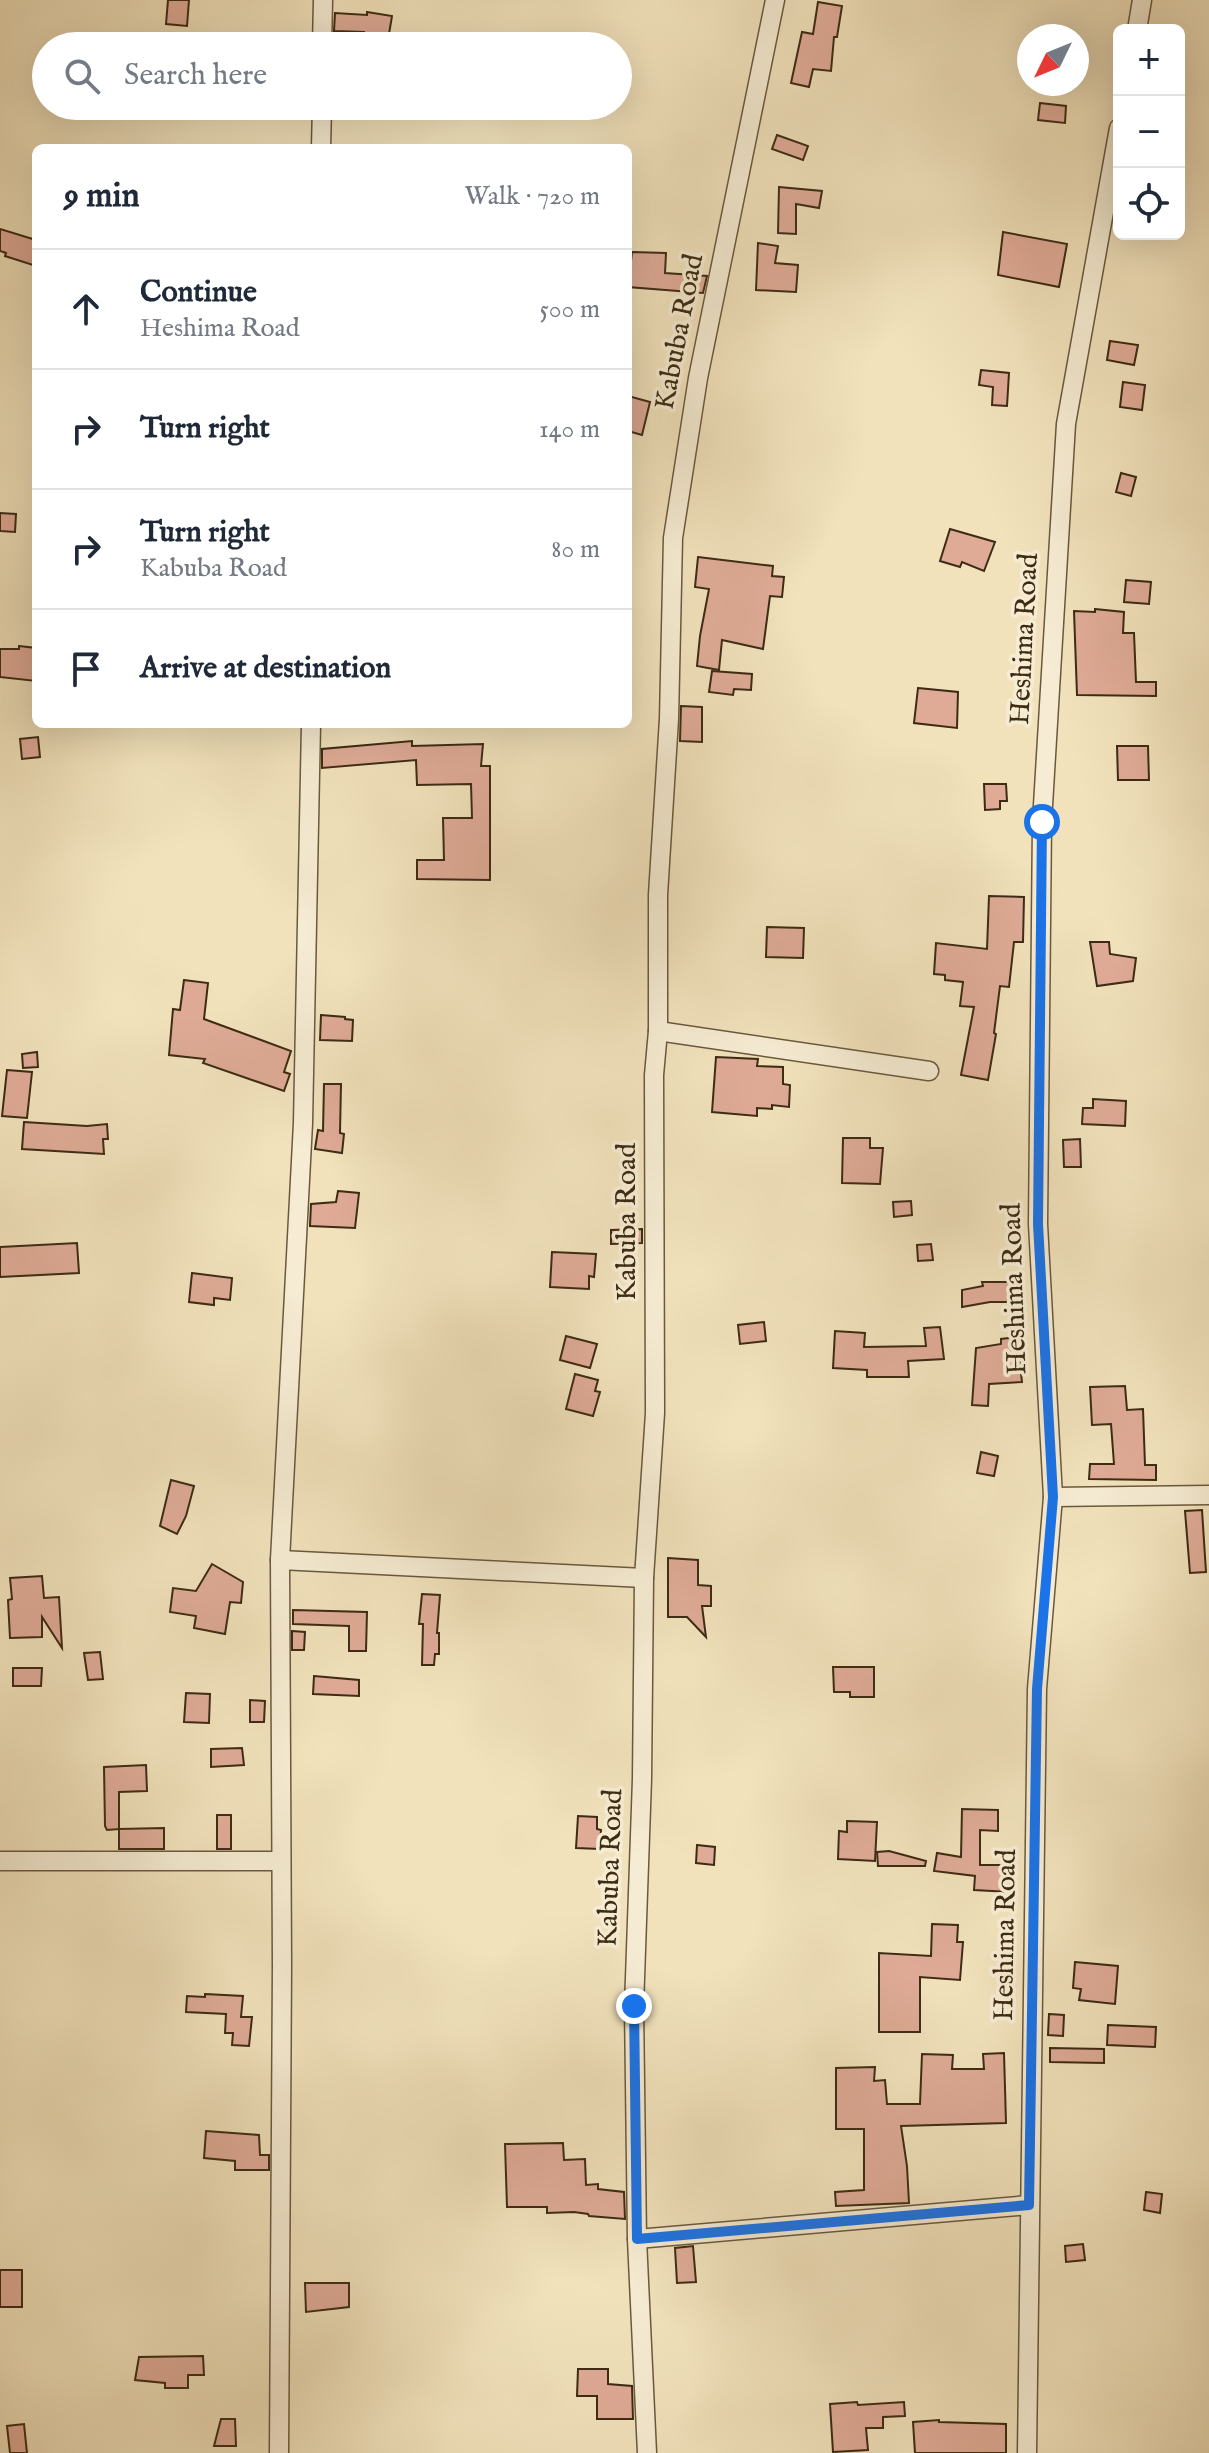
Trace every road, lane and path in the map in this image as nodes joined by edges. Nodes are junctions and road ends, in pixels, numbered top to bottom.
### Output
1 (323, 0) edge
2 (775, 0) edge
3 (1142, 0) edge
4 (1138, 24) edge
5 (322, 32) edge
6 (322, 120) edge
7 (321, 144) edge
8 (1113, 162) edge
9 (311, 728) edge
10 (658, 1031) junction
11 (929, 1071) dead end
12 (1209, 1495) edge
13 (1053, 1497) junction
14 (280, 1560) junction
15 (644, 1578) junction
16 (0, 1861) edge
17 (281, 1861) junction
18 (1029, 2205) junction
19 (637, 2239) junction
20 (279, 2453) edge
21 (647, 2453) edge
22 (1027, 2453) edge

1 - 5 street
2 - 10 street, Kabuba Road
3 - 4 street
6 - 7 street
8 - 13 street, Heshima Road
9 - 14 street
10 - 11 street
10 - 15 street, Kabuba Road
12 - 13 street
13 - 18 street, Heshima Road
14 - 15 street
14 - 17 street
15 - 19 street, Kabuba Road
16 - 17 street
17 - 20 street
18 - 19 street
18 - 22 street, Heshima Road
19 - 21 street, Kabuba Road

